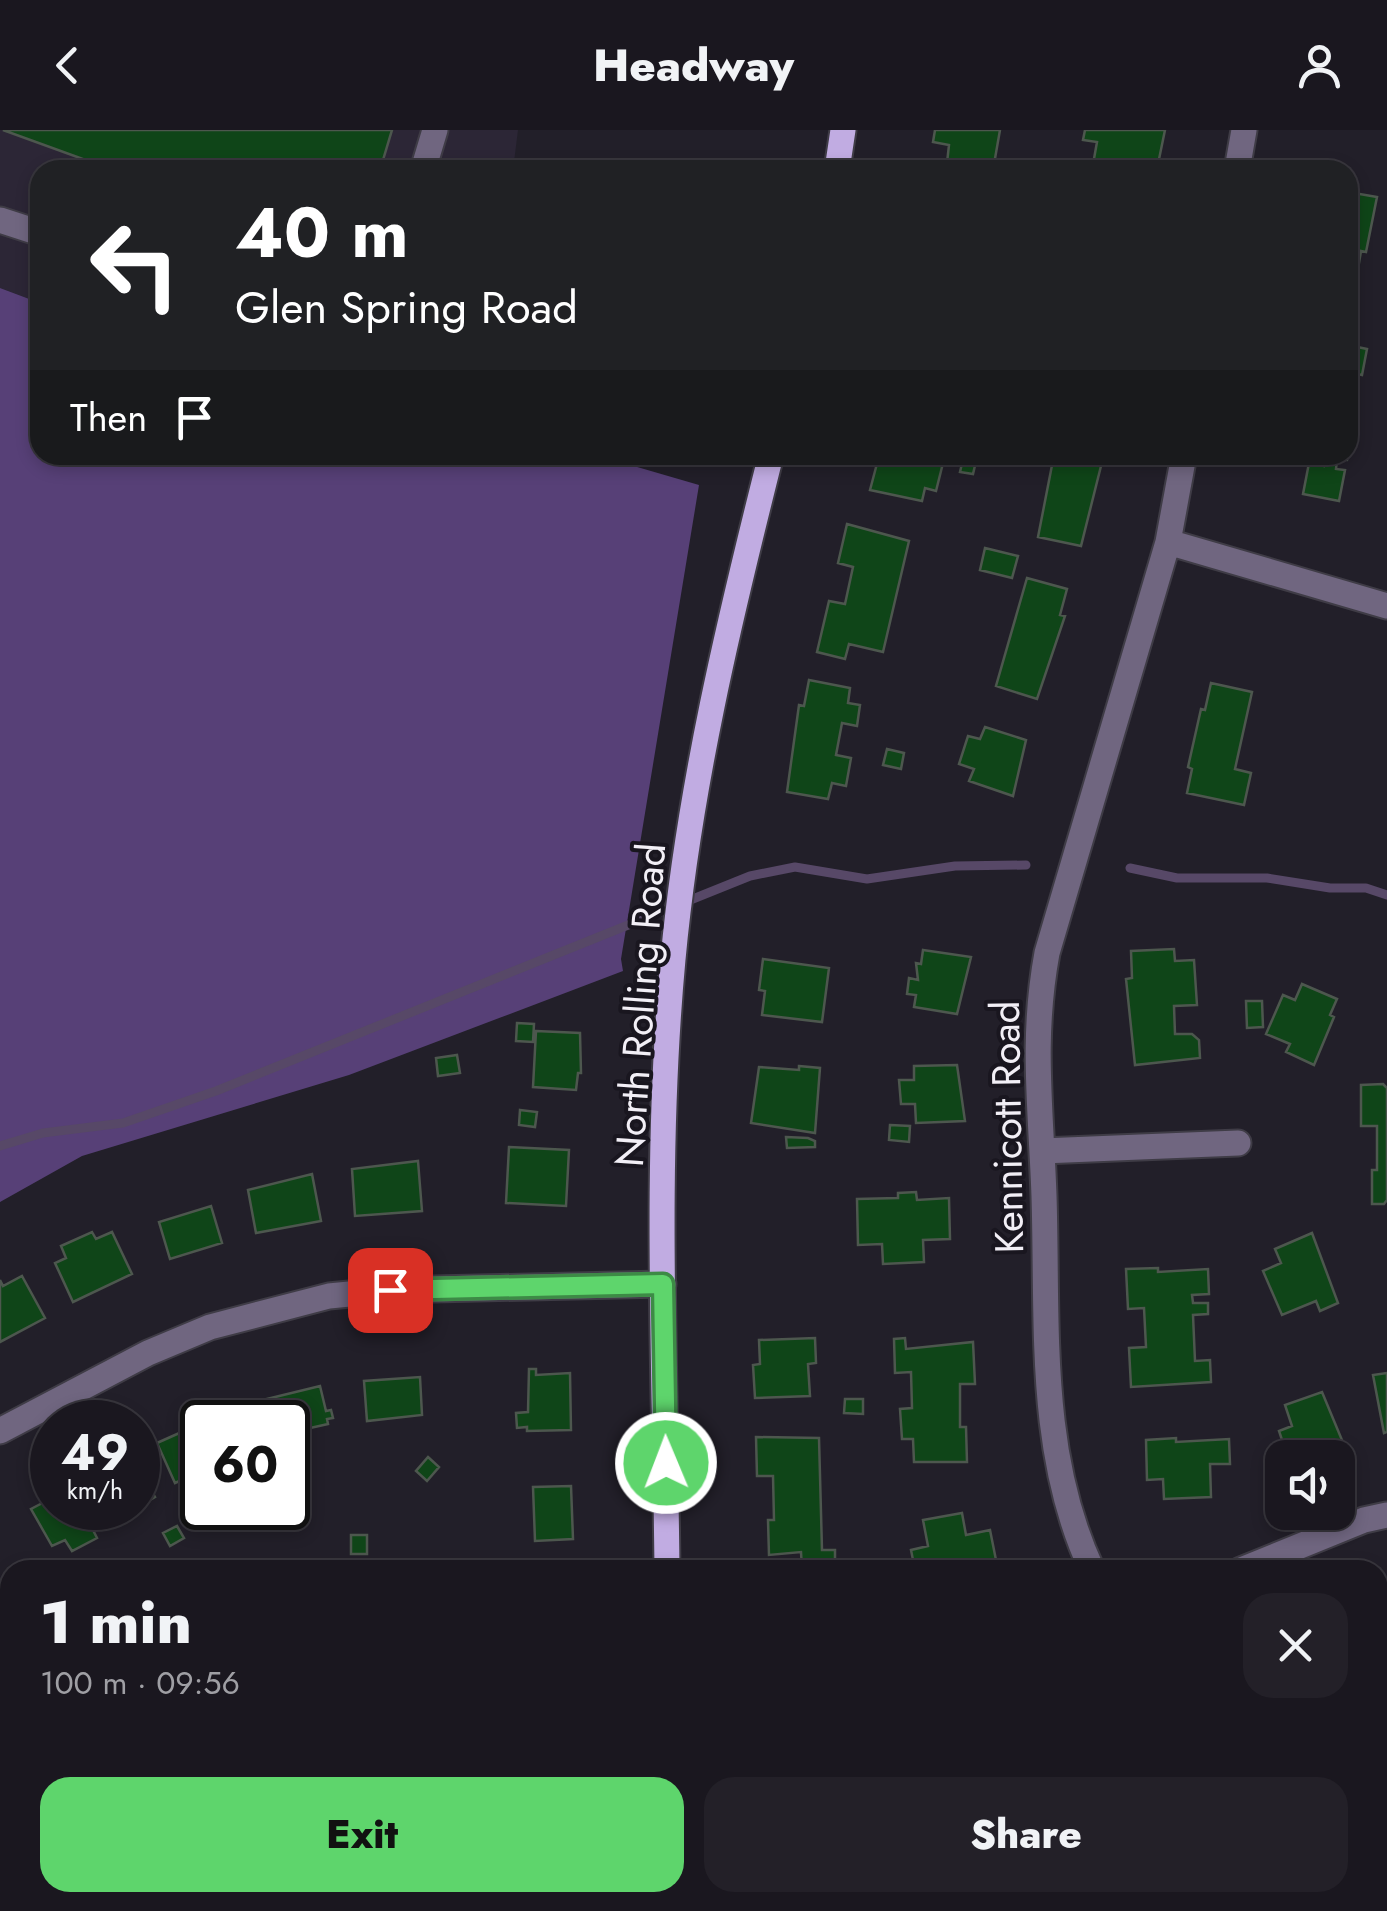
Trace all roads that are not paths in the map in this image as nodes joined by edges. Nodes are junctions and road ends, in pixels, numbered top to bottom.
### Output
1 (435, 130) edge
2 (842, 130) edge
3 (1244, 130) edge
4 (426, 160) edge
5 (838, 160) edge
6 (1238, 160) edge
7 (0, 220) edge
8 (30, 230) edge
9 (769, 465) edge
10 (1182, 465) edge
11 (1168, 542) junction
12 (1387, 606) edge
13 (1238, 1142) dead end
14 (1042, 1151) junction
15 (663, 1284) junction
16 (0, 1432) edge
17 (1387, 1515) edge
18 (668, 1560) edge
19 (1088, 1560) edge
20 (1266, 1560) edge

1 - 4 street
2 - 5 main road
3 - 6 street
7 - 8 street
9 - 15 main road, North Rolling Road
10 - 11 street, Kennicott Road
11 - 12 street
11 - 14 street, Kennicott Road
13 - 14 street
14 - 19 street, Kennicott Road
15 - 16 street
15 - 18 main road, North Rolling Road
17 - 20 street

